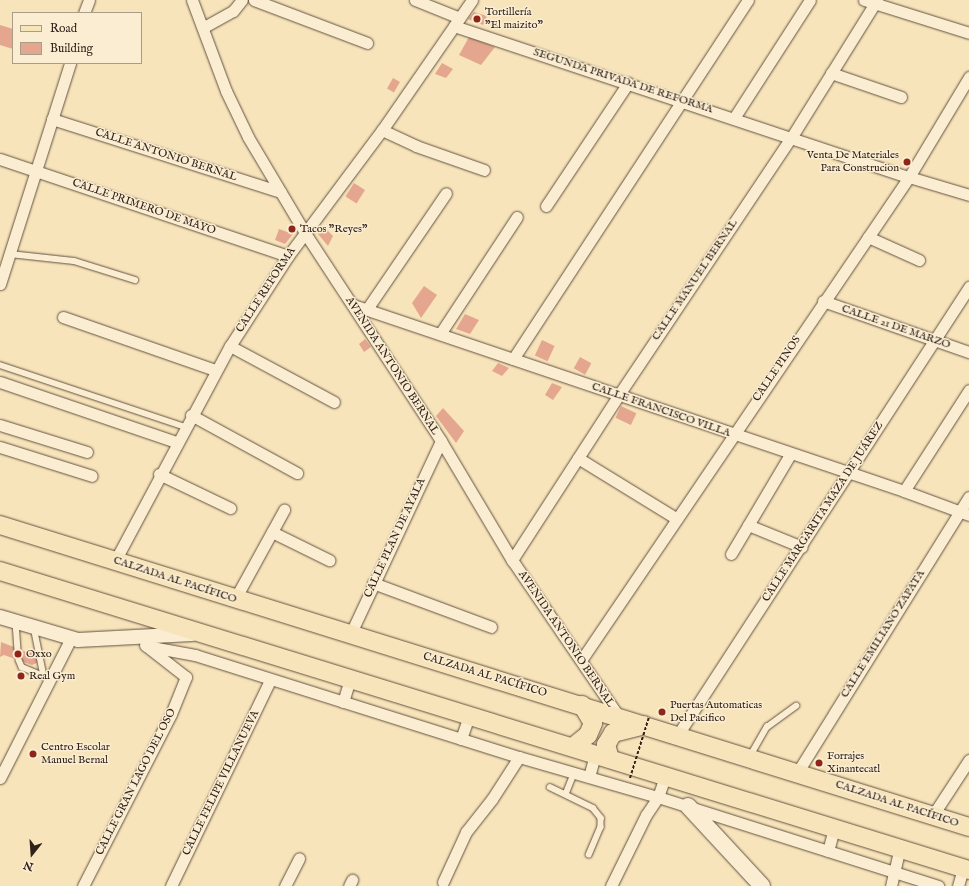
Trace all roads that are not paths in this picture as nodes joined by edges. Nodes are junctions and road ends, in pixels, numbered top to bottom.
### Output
1 (89, 0) edge
2 (192, 0) edge
3 (242, 0) edge
4 (254, 0) edge
5 (415, 0) edge
6 (472, 0) edge
7 (748, 0) edge
8 (810, 0) edge
9 (872, 1) edge
10 (84, 12) edge
11 (457, 22) junction
12 (204, 27) junction
13 (969, 33) edge
14 (367, 43) dead end
15 (70, 64) edge
16 (830, 73) junction
17 (969, 77) edge
18 (628, 83) junction
19 (901, 97) dead end
20 (682, 101) junction
21 (734, 118) junction
22 (52, 119) junction
23 (382, 130) junction
24 (791, 138) junction
25 (0, 159) edge
26 (36, 170) junction
27 (484, 170) dead end
28 (908, 177) junction
29 (281, 192) junction
30 (446, 193) dead end
31 (969, 195) edge
32 (546, 206) dead end
33 (517, 217) dead end
34 (305, 233) junction
35 (868, 237) junction
36 (10, 254) junction
37 (288, 256) junction
38 (919, 260) dead end
39 (135, 280) dead end
40 (0, 284) edge
41 (969, 287) edge
42 (823, 301) junction
43 (353, 305) junction
44 (366, 309) junction
45 (63, 317) dead end
46 (440, 334) junction
47 (934, 341) junction
48 (230, 346) junction
49 (969, 352) edge
50 (513, 359) junction
51 (0, 365) edge
52 (215, 370) junction
53 (0, 382) edge
54 (969, 390) edge
55 (618, 396) junction
56 (334, 402) dead end
57 (191, 415) junction
58 (0, 425) edge
59 (184, 427) junction
60 (733, 434) junction
61 (441, 441) junction
62 (176, 442) junction
63 (0, 447) edge
64 (87, 452) dead end
65 (792, 453) junction
66 (578, 458) junction
67 (848, 472) junction
68 (298, 473) dead end
69 (159, 474) junction
70 (92, 476) dead end
71 (904, 491) junction
72 (969, 497) edge
73 (230, 508) dead end
74 (284, 510) dead end
75 (964, 514) edge
76 (677, 519) junction
77 (0, 525) edge
78 (748, 525) junction
79 (272, 532) junction
80 (802, 547) junction
81 (731, 554) dead end
82 (115, 560) junction
83 (328, 560) dead end
84 (512, 560) junction
85 (0, 571) edge
86 (373, 583) junction
87 (235, 599) junction
88 (0, 617) edge
89 (16, 622) junction
90 (34, 627) junction
91 (491, 627) dead end
92 (205, 634) junction
93 (350, 635) junction
94 (134, 636) junction
95 (71, 638) junction
96 (146, 646) junction
97 (18, 649) dead end
98 (582, 659) junction
99 (19, 660) dead end
100 (47, 677) junction
101 (350, 679) junction
102 (270, 680) junction
103 (343, 702) junction
104 (582, 705) junction
105 (796, 706) dead end
106 (469, 716) junction
107 (619, 717) junction
108 (647, 721) junction
109 (677, 736) junction
110 (461, 739) junction
111 (573, 748) junction
112 (519, 757) junction
113 (602, 757) junction
114 (749, 758) junction
115 (969, 760) edge
116 (574, 773) junction
117 (798, 773) junction
118 (589, 777) junction
119 (665, 777) junction
120 (0, 778) edge
121 (550, 787) dead end
122 (566, 793) junction
123 (658, 797) junction
124 (688, 806) junction
125 (933, 815) junction
126 (969, 827) edge
127 (834, 828) junction
128 (900, 848) junction
129 (828, 851) junction
130 (589, 855) dead end
131 (299, 858) dead end
132 (966, 869) edge
133 (894, 871) junction
134 (443, 882) dead end
135 (83, 886) edge
136 (171, 886) edge
137 (285, 886) edge
138 (611, 886) edge
139 (762, 886) edge
140 (891, 886) edge
141 (938, 886) edge
142 (958, 886) edge

1 - 10 street
2 - 12 street, AVENIDA ANTONIO BERNAL
3 - 12 street
4 - 14 street
5 - 11 street
6 - 11 street, CALLE REFORMA
7 - 20 street
8 - 21 street
9 - 13 street
9 - 16 street, CALLE MANUEL BERNAL
11 - 18 street, SEGUNDA PRIVADA DE REFORMA
11 - 23 street, CALLE REFORMA
12 - 29 street, AVENIDA ANTONIO BERNAL
15 - 22 street
16 - 19 street
16 - 24 street, CALLE MANUEL BERNAL
17 - 28 street, CALLE PINOS
18 - 20 street, SEGUNDA PRIVADA DE REFORMA
18 - 32 street
20 - 21 street, SEGUNDA PRIVADA DE REFORMA
20 - 50 street
21 - 24 street, SEGUNDA PRIVADA DE REFORMA
22 - 26 street
22 - 29 street, CALLE ANTONIO BERNAL
23 - 27 street
23 - 34 street, CALLE REFORMA
24 - 28 street
24 - 55 street, CALLE MANUEL BERNAL
25 - 26 street, CALLE PRIMERO DE MAYO
26 - 36 street
26 - 37 street, CALLE PRIMERO DE MAYO
28 - 31 street
28 - 35 street, CALLE PINOS
29 - 34 street, AVENIDA ANTONIO BERNAL
30 - 44 street
33 - 46 street
34 - 37 street, CALLE REFORMA
34 - 43 street, AVENIDA ANTONIO BERNAL
35 - 38 street
35 - 42 street, CALLE PINOS
36 - 39 lane
36 - 40 street
37 - 48 street, CALLE REFORMA
41 - 47 street, CALLE MARGARITA MAZA DE JUÁREZ
42 - 47 street, CALLE 21 DE MARZO
42 - 60 street, CALLE PINOS
43 - 44 street, CALLE FRANCISCO VILLA
43 - 61 street, AVENIDA ANTONIO BERNAL
44 - 46 street, CALLE FRANCISCO VILLA
45 - 52 street
46 - 50 street, CALLE FRANCISCO VILLA
47 - 49 street, CALLE 21 DE MARZO
47 - 67 street, CALLE MARGARITA MAZA DE JUÁREZ
48 - 52 street, CALLE REFORMA
48 - 56 street
50 - 55 street, CALLE FRANCISCO VILLA
51 - 59 lane
52 - 57 street, CALLE REFORMA
53 - 62 street
54 - 71 street
55 - 60 street, CALLE FRANCISCO VILLA
55 - 66 street, CALLE MANUEL BERNAL
57 - 59 street, CALLE REFORMA
57 - 68 street
58 - 64 street
59 - 62 street, CALLE REFORMA
60 - 65 street, CALLE FRANCISCO VILLA
60 - 76 street, CALLE PINOS
61 - 84 street, AVENIDA ANTONIO BERNAL
61 - 86 street, CALLE PLAN DE AYALA
62 - 69 street, CALLE REFORMA
63 - 70 street
65 - 67 street, CALLE FRANCISCO VILLA
65 - 78 street
66 - 76 street
66 - 84 street, CALLE MANUEL BERNAL
67 - 71 street, CALLE FRANCISCO VILLA
67 - 80 street, CALLE MARGARITA MAZA DE JUÁREZ
69 - 73 street
69 - 82 street, CALLE REFORMA
71 - 75 street, CALLE FRANCISCO VILLA
72 - 75 street, CALLE EMILIANO ZAPATA
74 - 79 street
75 - 117 street, CALLE EMILIANO ZAPATA
76 - 98 street, CALLE PINOS
77 - 82 main road, CALZADA AL PACÍFICO
78 - 80 street
78 - 81 street
79 - 83 street
79 - 87 street
80 - 109 street, CALLE MARGARITA MAZA DE JUÁREZ
82 - 87 main road, CALZADA AL PACÍFICO
84 - 98 street, AVENIDA ANTONIO BERNAL
85 - 92 main road
86 - 91 street
86 - 93 street, CALLE PLAN DE AYALA
87 - 93 main road, CALZADA AL PACÍFICO
88 - 89 street
89 - 90 street
89 - 97 lane
90 - 95 street
90 - 100 lane
92 - 94 street
92 - 101 main road
93 - 104 main road, CALZADA AL PACÍFICO
94 - 95 street
94 - 96 street
95 - 100 street
96 - 102 street
96 - 135 street, CALLE GRAN LAGO DEL OSO
98 - 107 street, AVENIDA ANTONIO BERNAL
99 - 100 lane
100 - 120 street
101 - 103 street
101 - 106 main road
102 - 103 street
102 - 136 street, CALLE FELIPE VILLANUEVA
103 - 110 street
104 - 107 main road, CALZADA AL PACÍFICO
104 - 111 main road
105 - 114 lane
106 - 110 street
106 - 111 main road
107 - 108 main road, CALZADA AL PACÍFICO
108 - 109 main road, CALZADA AL PACÍFICO
108 - 113 main road
109 - 114 main road, CALZADA AL PACÍFICO
110 - 112 street
111 - 113 main road
112 - 116 street
112 - 134 street
113 - 118 street
113 - 119 main road
114 - 117 main road, CALZADA AL PACÍFICO
115 - 125 street
116 - 118 street
116 - 122 lane
117 - 125 main road, CALZADA AL PACÍFICO
118 - 123 street
119 - 123 street
119 - 127 main road
121 - 122 lane
122 - 130 lane
123 - 124 street
123 - 138 street
124 - 129 street
124 - 139 main road
125 - 126 main road, CALZADA AL PACÍFICO
127 - 128 main road
127 - 129 street
128 - 132 main road
128 - 133 street
129 - 133 street
131 - 137 street
132 - 142 street
133 - 140 street
133 - 141 street

